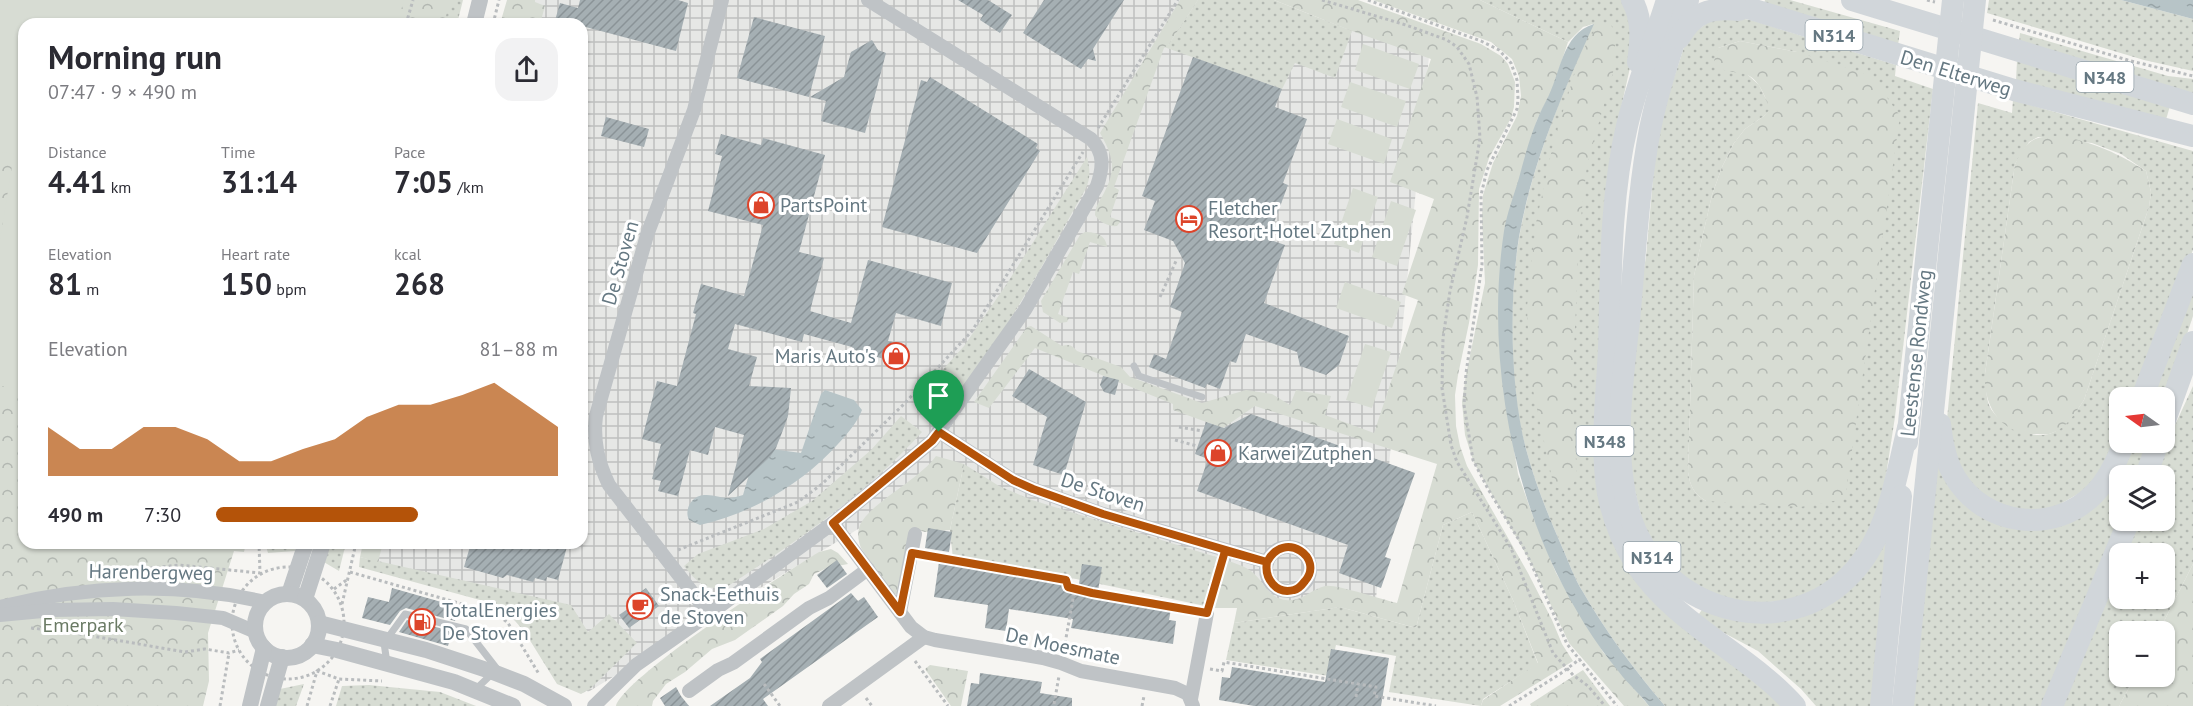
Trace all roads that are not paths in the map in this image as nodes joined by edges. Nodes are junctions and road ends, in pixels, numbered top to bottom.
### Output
1 (476, 0) edge
2 (480, 0) edge
3 (722, 0) edge
4 (868, 0) edge
5 (1632, 0) edge
6 (1667, 0) edge
7 (1688, 0) edge
8 (1722, 0) edge
9 (1852, 0) edge
10 (1953, 0) edge
11 (1975, 0) edge
12 (1770, 15) junction
13 (473, 18) edge
14 (474, 18) edge
15 (1668, 62) junction
16 (1634, 100) junction
17 (2193, 104) edge
18 (2143, 124) junction
19 (2193, 136) edge
20 (2193, 143) edge
21 (2193, 264) edge
22 (2193, 342) edge
23 (1134, 366) dead end
24 (1937, 371) junction
25 (2146, 387) edge
26 (2175, 392) edge
27 (1202, 398) dead end
28 (1908, 428) junction
29 (939, 432) junction
30 (2119, 453) edge
31 (833, 523) junction
32 (2124, 531) edge
33 (915, 534) dead end
34 (305, 549) edge
35 (320, 549) edge
36 (1267, 562) dead end
37 (867, 569) junction
38 (297, 596) junction
39 (265, 602) junction
40 (0, 607) edge
41 (900, 612) junction
42 (1207, 613) road end
43 (709, 614) junction
44 (0, 615) edge
45 (319, 623) junction
46 (256, 632) junction
47 (924, 637) junction
48 (386, 640) junction
49 (312, 645) junction
50 (264, 648) junction
51 (282, 657) junction
52 (387, 665) junction
53 (493, 672) junction
54 (476, 689) junction
55 (689, 691) dead end
56 (1192, 702) edge
57 (250, 706) edge
58 (268, 706) edge
59 (513, 706) edge
60 (564, 706) edge
61 (594, 706) edge
62 (829, 706) edge
63 (1795, 706) edge
64 (1881, 706) edge
65 (1903, 706) edge
66 (2052, 706) edge

1 - 13 street
2 - 14 street
3 - 43 street, De Stoven
4 - 29 street
5 - 16 main road, N348
6 - 16 main road, N348
7 - 15 main road, N314
8 - 12 main road, Den Elterweg
9 - 17 main road, Den Elterweg / N348
10 - 28 main road, Leestense Rondweg / N314
11 - 24 main road, Leestense Rondweg
12 - 15 main road, N314
12 - 18 main road, Den Elterweg / N314
15 - 28 main road, N314
16 - 63 main road, N348
18 - 19 main road, Den Elterweg / N314
18 - 20 main road, N314
21 - 25 main road
22 - 26 main road
23 - 27 lane
24 - 30 main road
24 - 65 main road, Leestense Rondweg
28 - 64 main road, Leestense Rondweg
29 - 31 street
29 - 36 street, De Stoven
31 - 37 street
31 - 43 street
32 - 66 main road
33 - 41 street
34 - 38 street
35 - 38 street
37 - 41 street
37 - 55 street
38 - 39 street
38 - 45 street
39 - 40 street, Harenbergweg
39 - 46 street
41 - 47 street
42 - 56 street, De Moesmate
43 - 61 street
44 - 46 street, Harenbergweg
45 - 48 street
45 - 49 street
46 - 50 street
47 - 56 street, De Moesmate
47 - 62 street
48 - 52 lane
48 - 53 street
48 - 53 lane
49 - 51 street
49 - 52 street
50 - 51 street
50 - 57 street
51 - 58 street
52 - 54 street
53 - 54 lane
53 - 60 street
54 - 59 street

